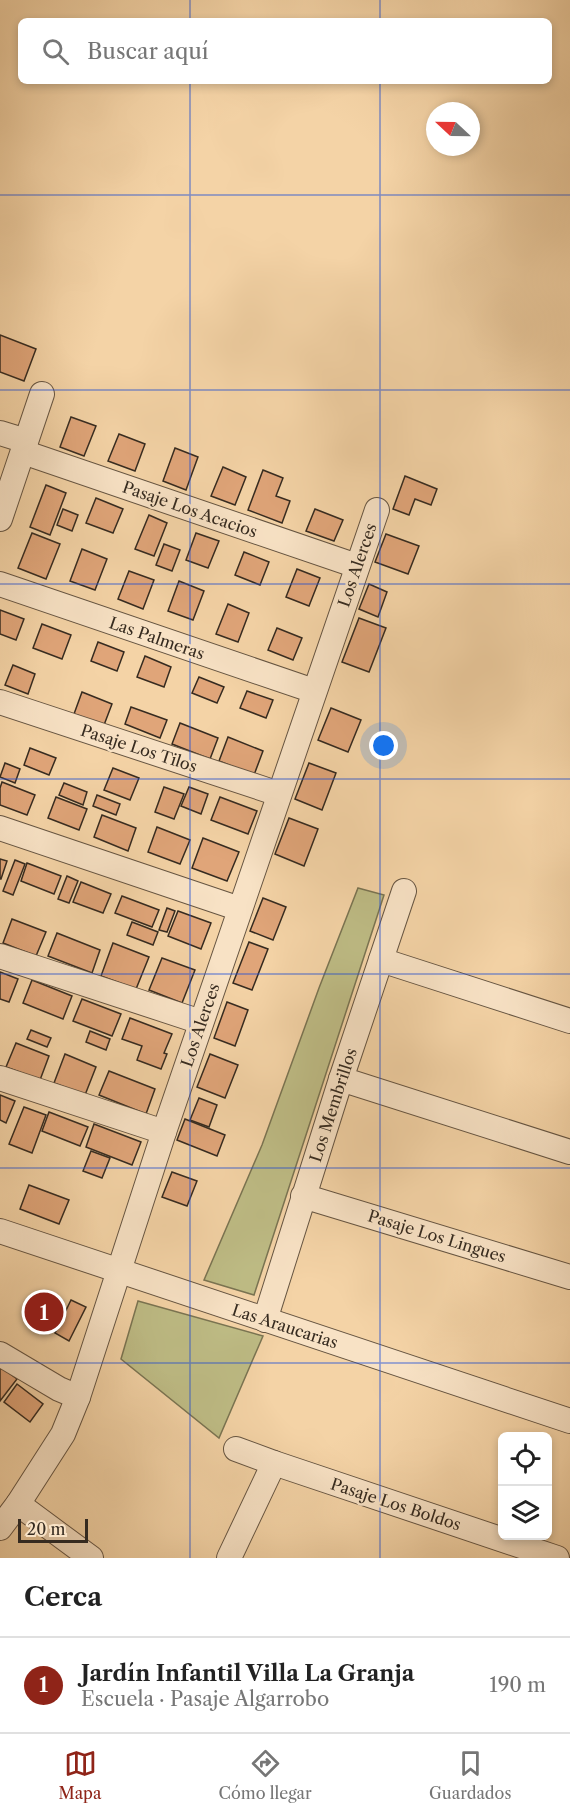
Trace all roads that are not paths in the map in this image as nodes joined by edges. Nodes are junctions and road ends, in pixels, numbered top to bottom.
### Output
1 (42, 394) dead end
2 (0, 433) edge
3 (25, 447) junction
4 (377, 510) dead end
5 (0, 519) edge
6 (357, 566) junction
7 (0, 584) edge
8 (314, 692) junction
9 (0, 702) edge
10 (279, 795) junction
11 (0, 828) edge
12 (404, 891) dead end
13 (240, 909) junction
14 (0, 956) edge
15 (381, 960) junction
16 (570, 1021) edge
17 (201, 1022) junction
18 (0, 1078) edge
19 (341, 1079) junction
20 (164, 1132) junction
21 (570, 1152) edge
22 (303, 1196) junction
23 (0, 1231) edge
24 (119, 1270) junction
25 (570, 1276) edge
26 (265, 1320) junction
27 (0, 1354) edge
28 (78, 1397) junction
29 (570, 1421) edge
30 (236, 1449) dead end
31 (274, 1463) junction
32 (18, 1504) junction
33 (0, 1528) edge
34 (91, 1558) edge
35 (229, 1558) edge
36 (557, 1558) edge

1 - 3 street
2 - 3 street, Pasaje Los Acacios
3 - 5 street
3 - 6 street, Pasaje Los Acacios
4 - 6 street, Los Alerces
6 - 8 street, Los Alerces
7 - 8 street, Las Palmeras
8 - 10 street, Los Alerces
9 - 10 street, Pasaje Los Tilos
10 - 13 street, Los Alerces
11 - 13 street
12 - 15 street, Los Membrillos
13 - 17 street, Los Alerces
14 - 17 street
15 - 16 street
15 - 19 street, Los Membrillos
17 - 20 street, Los Alerces
18 - 20 street
19 - 21 street
19 - 22 street, Los Membrillos
20 - 24 street, Los Alerces
22 - 25 street, Pasaje Los Lingues
22 - 26 street, Los Membrillos
23 - 24 street, Las Araucarias
24 - 26 street, Las Araucarias
24 - 28 street, Los Alerces
26 - 29 street, Las Araucarias
27 - 28 street
28 - 32 street, Los Alerces
30 - 31 street, Pasaje Los Boldos
31 - 35 street
31 - 36 street, Pasaje Los Boldos
32 - 33 street, Los Alerces
32 - 34 street

